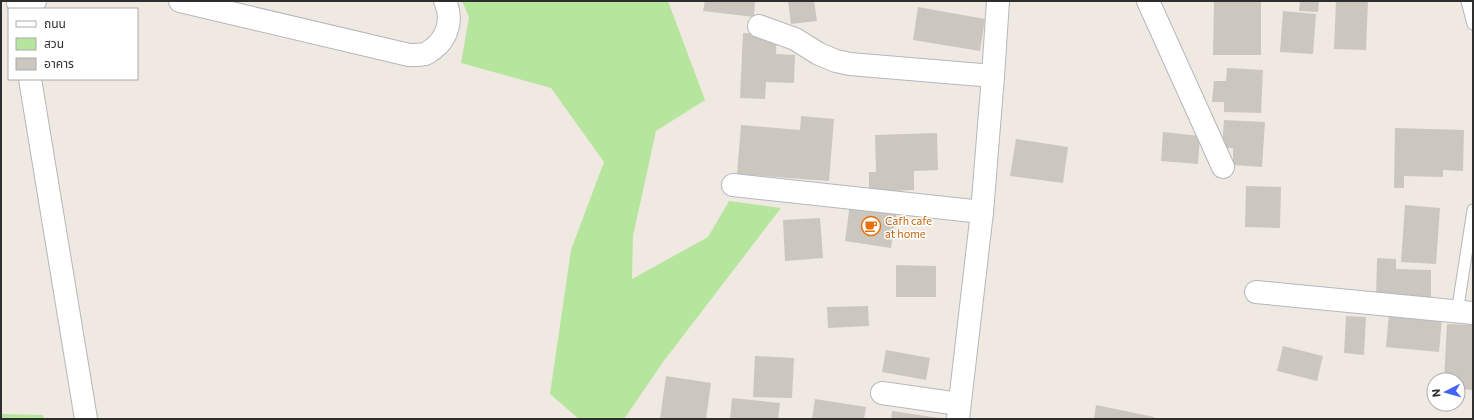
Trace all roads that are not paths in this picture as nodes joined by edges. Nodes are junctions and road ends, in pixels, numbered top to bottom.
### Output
1 (180, 1) edge
2 (445, 1) edge
3 (998, 1) edge
4 (1148, 1) edge
5 (1467, 1) edge
6 (1473, 24) edge
7 (759, 26) dead end
8 (993, 76) junction
9 (30, 80) edge
10 (1223, 167) dead end
11 (733, 186) dead end
12 (1473, 210) edge
13 (982, 212) junction
14 (1256, 292) dead end
15 (1465, 313) edge
16 (882, 393) dead end
17 (958, 412) edge
18 (86, 419) edge

1 - 2 street
3 - 8 street
4 - 10 street
5 - 6 lane
7 - 8 street
8 - 13 street
9 - 18 street
11 - 13 street
12 - 15 lane
13 - 17 street
14 - 15 street
16 - 17 street

